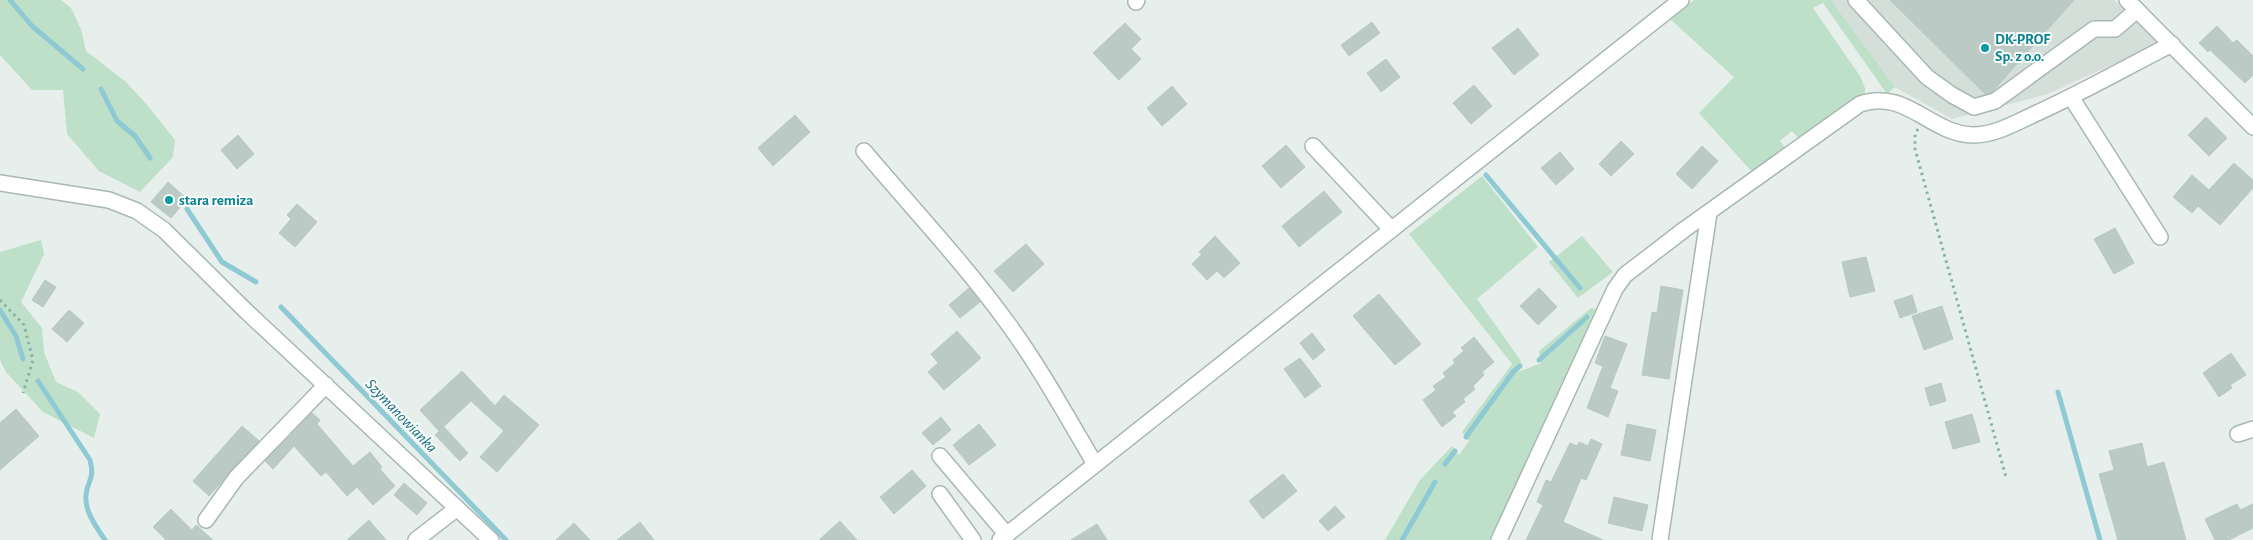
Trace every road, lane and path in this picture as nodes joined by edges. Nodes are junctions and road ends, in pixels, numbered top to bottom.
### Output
1 (1681, 0) edge
2 (1856, 0) edge
3 (2132, 5) edge
4 (2172, 44) junction
5 (2071, 97) junction
6 (1925, 118) junction
7 (2253, 127) edge
8 (1313, 146) dead end
9 (864, 151) dead end
10 (0, 183) edge
11 (1709, 213) junction
12 (1391, 229) junction
13 (2160, 237) dead end
14 (0, 300) edge
15 (326, 385) junction
16 (23, 394) dead end
17 (2253, 429) edge
18 (2238, 434) dead end
19 (940, 456) dead end
20 (1095, 464) junction
21 (2006, 477) dead end
22 (940, 494) dead end
23 (456, 509) junction
24 (206, 520) dead end
25 (1004, 537) edge
26 (416, 540) edge
27 (491, 540) edge
28 (973, 540) edge
29 (1499, 540) edge
30 (1660, 540) edge

1 - 12 street
2 - 3 street
3 - 4 street
4 - 5 street
4 - 7 street
5 - 6 street
5 - 13 street
6 - 11 street
6 - 21 path
8 - 12 street
9 - 20 street
10 - 15 street
11 - 29 street
11 - 30 street
12 - 20 street
14 - 16 path
15 - 23 street
15 - 24 street
17 - 18 street
19 - 25 street
20 - 25 street
22 - 28 street
23 - 26 street
23 - 27 street

